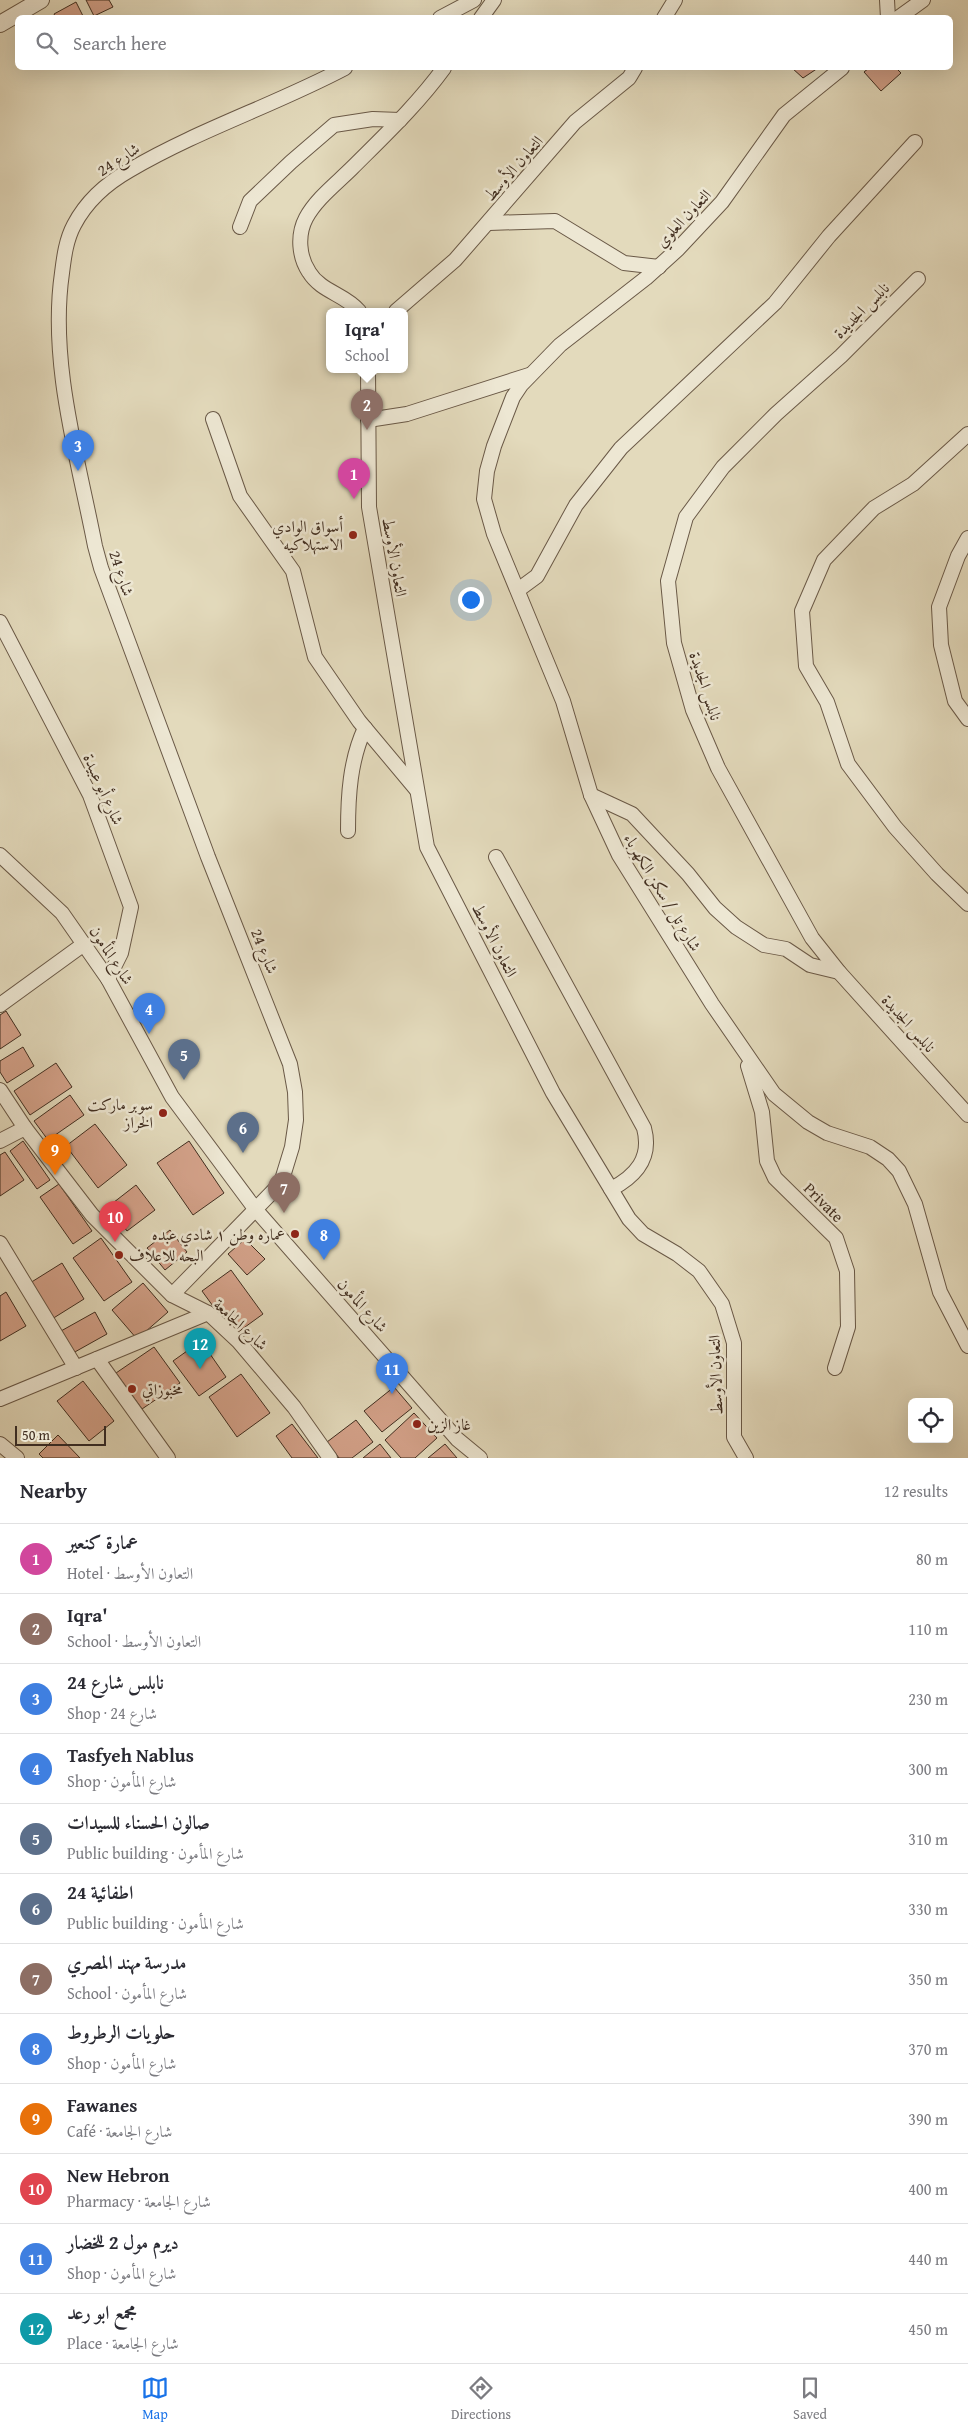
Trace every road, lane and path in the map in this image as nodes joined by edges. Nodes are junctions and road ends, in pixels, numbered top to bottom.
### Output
1 (41, 0) edge
2 (474, 0) edge
3 (494, 0) edge
4 (675, 0) edge
5 (887, 0) edge
6 (923, 0) edge
7 (15, 15) edge
8 (15, 15) edge
9 (446, 15) edge
10 (483, 15) edge
11 (666, 15) edge
12 (888, 15) edge
13 (902, 15) edge
14 (0, 24) edge
15 (341, 70) edge
16 (443, 70) edge
17 (634, 70) edge
18 (840, 70) edge
19 (400, 120) junction
20 (916, 142) dead end
21 (489, 223) junction
22 (240, 227) dead end
23 (659, 267) junction
24 (918, 279) dead end
25 (356, 308) edge
26 (399, 308) edge
27 (368, 373) edge
28 (529, 375) junction
29 (213, 419) dead end
30 (368, 420) junction
31 (968, 434) edge
32 (968, 538) edge
33 (518, 590) junction
34 (0, 622) edge
35 (968, 719) edge
36 (364, 728) junction
37 (417, 790) junction
38 (591, 795) junction
39 (348, 831) dead end
40 (0, 855) edge
41 (496, 857) dead end
42 (968, 904) edge
43 (84, 944) junction
44 (839, 972) junction
45 (108, 979) junction
46 (0, 1005) edge
47 (748, 1066) dead end
48 (0, 1090) edge
49 (968, 1115) edge
50 (25, 1128) junction
51 (0, 1141) edge
52 (611, 1189) junction
53 (256, 1210) junction
54 (0, 1243) edge
55 (172, 1295) junction
56 (208, 1313) junction
57 (968, 1346) edge
58 (97, 1359) junction
59 (76, 1368) junction
60 (835, 1368) dead end
61 (0, 1399) edge
62 (0, 1444) edge
63 (18, 1458) edge
64 (168, 1458) edge
65 (330, 1458) edge
66 (480, 1458) edge
67 (746, 1458) edge

1 - 7 street
2 - 9 street
3 - 10 street
4 - 11 street
5 - 12 street
6 - 13 street
8 - 14 street
15 - 53 street, شارع 24
16 - 19 street
17 - 21 street, التعاون الأوسط
18 - 23 street, التعاون العلوي
19 - 22 street
19 - 25 street
20 - 33 street
21 - 23 street
21 - 26 street, التعاون الأوسط
23 - 28 street, التعاون العلوي
24 - 44 street, نابلس الجديدة
27 - 30 street, التعاون الأوسط
28 - 30 street
28 - 33 street, شارع تل / سكن الكهرباء
29 - 36 street
30 - 37 street, التعاون الأوسط
31 - 42 street
32 - 35 street
33 - 38 street, شارع تل / سكن الكهرباء
34 - 45 street, شارع أبو عبيدة
36 - 37 street
36 - 39 street
37 - 52 street, التعاون الأوسط
38 - 44 street
38 - 57 street, شارع تل / سكن الكهرباء
40 - 43 street, شارع المأمون
41 - 52 street
43 - 45 street, شارع المأمون
43 - 46 street
44 - 49 street, نابلس الجديدة
45 - 53 street, شارع المأمون
47 - 60 street, Private
48 - 50 street, شارع الجامعة
50 - 51 street
50 - 55 street, شارع الجامعة
52 - 67 street, التعاون الأوسط
53 - 55 street, شارع 24
53 - 66 street, شارع المأمون
54 - 59 street
55 - 56 street, شارع الجامعة
56 - 58 street
56 - 65 street, شارع الجامعة
58 - 59 street
58 - 64 street
59 - 61 street
62 - 63 street

